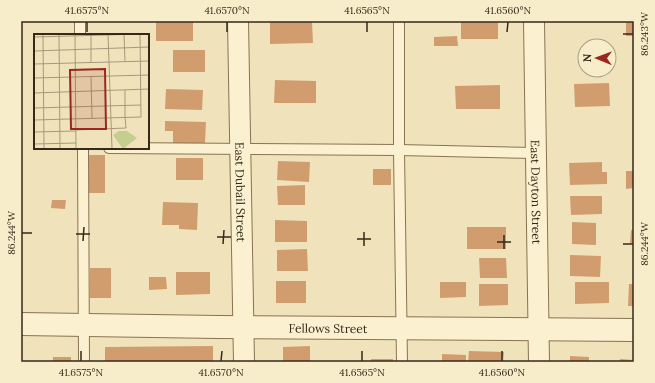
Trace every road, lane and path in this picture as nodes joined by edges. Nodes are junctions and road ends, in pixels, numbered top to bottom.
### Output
1 (80, 21) edge
2 (238, 21) edge
3 (399, 21) edge
4 (534, 21) edge
5 (80, 34) edge
6 (149, 148) edge
7 (83, 149) edge
8 (240, 149) junction
9 (399, 150) junction
10 (536, 153) junction
11 (21, 324) edge
12 (83, 324) junction
13 (243, 327) junction
14 (401, 328) junction
15 (539, 328) junction
16 (634, 330) edge
17 (84, 362) edge
18 (244, 362) edge
19 (402, 362) edge
20 (539, 362) edge

1 - 5 lane
2 - 8 street, East Dubail Street
3 - 9 lane
4 - 10 street, East Dayton Street
6 - 8 lane
7 - 12 lane
8 - 9 lane
8 - 13 street, East Dubail Street
9 - 10 lane
9 - 14 lane
10 - 15 street, East Dayton Street
11 - 12 street, Fellows Street
12 - 13 street, Fellows Street
12 - 17 lane
13 - 14 street, Fellows Street
13 - 18 street, East Dubail Street
14 - 15 street, Fellows Street
14 - 19 lane
15 - 16 street, Fellows Street
15 - 20 street, East Dayton Street

